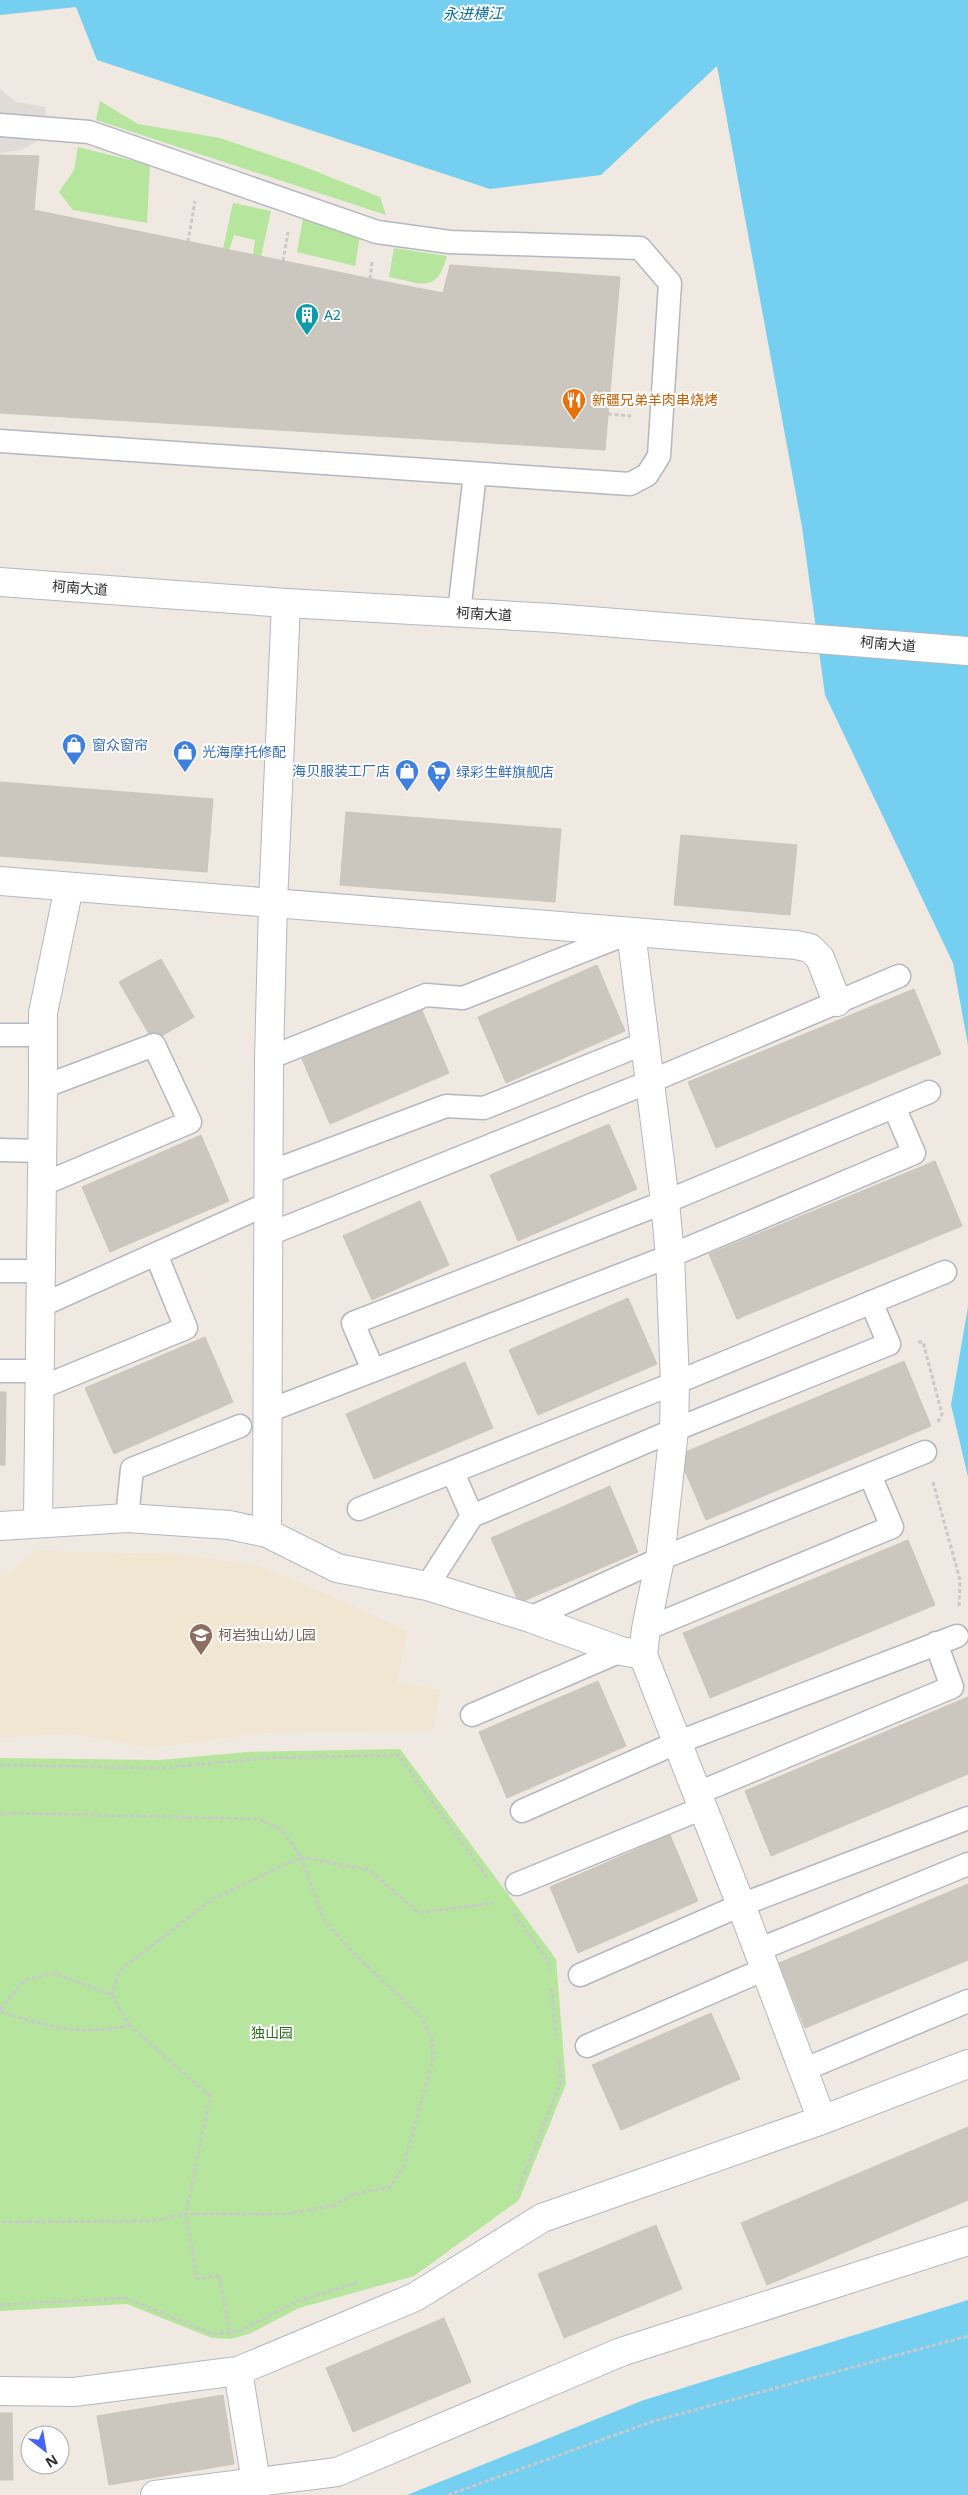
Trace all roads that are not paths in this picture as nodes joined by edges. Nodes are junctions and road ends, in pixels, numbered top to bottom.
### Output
1 (0, 125) edge
2 (0, 441) edge
3 (476, 474) junction
4 (0, 582) edge
5 (286, 603) junction
6 (459, 612) junction
7 (968, 651) edge
8 (0, 881) edge
9 (69, 887) junction
10 (273, 903) junction
11 (631, 932) junction
12 (899, 976) dead end
13 (837, 1002) junction
14 (0, 1035) edge
15 (42, 1036) junction
16 (644, 1043) junction
17 (269, 1058) junction
18 (649, 1082) junction
19 (43, 1087) junction
20 (929, 1092) dead end
21 (894, 1107) junction
22 (0, 1150) edge
23 (42, 1151) junction
24 (268, 1173) junction
25 (41, 1185) junction
26 (665, 1202) junction
27 (267, 1204) junction
28 (267, 1235) junction
29 (156, 1254) junction
30 (670, 1256) junction
31 (0, 1271) edge
32 (41, 1271) junction
33 (945, 1272) dead end
34 (871, 1302) junction
35 (40, 1306) junction
36 (373, 1370) junction
37 (0, 1371) edge
38 (40, 1380) junction
39 (675, 1384) junction
40 (268, 1411) junction
41 (240, 1426) dead end
42 (674, 1430) junction
43 (925, 1452) dead end
44 (453, 1473) junction
45 (870, 1475) junction
46 (359, 1509) dead end
47 (472, 1516) junction
48 (127, 1518) junction
49 (38, 1521) junction
50 (0, 1526) edge
51 (267, 1533) junction
52 (660, 1559) junction
53 (427, 1586) junction
54 (530, 1618) junction
55 (957, 1636) dead end
56 (936, 1643) junction
57 (637, 1645) junction
58 (472, 1715) dead end
59 (676, 1743) junction
60 (701, 1800) junction
61 (522, 1811) dead end
62 (968, 1820) edge
63 (968, 1864) edge
64 (511, 1892) road end
65 (742, 1905) junction
66 (761, 1960) junction
67 (580, 1975) dead end
68 (968, 2001) edge
69 (587, 2046) dead end
70 (968, 2064) edge
71 (803, 2070) junction
72 (822, 2120) junction
73 (968, 2241) edge
74 (238, 2371) junction
75 (0, 2391) edge
76 (256, 2482) junction
77 (155, 2495) edge

1 - 3 lane
2 - 3 lane
3 - 6 lane
4 - 5 street, 柯南大道
5 - 6 street, 柯南大道
5 - 10 street
6 - 7 street, 柯南大道
8 - 9 street
9 - 10 street
9 - 15 street
10 - 11 street
10 - 17 street
11 - 13 street
11 - 16 street
11 - 17 lane
12 - 13 lane
13 - 18 lane
14 - 15 lane
15 - 19 street
16 - 18 street
16 - 24 lane
17 - 24 street
18 - 26 street
18 - 28 lane
19 - 23 street
19 - 25 lane
20 - 21 lane
21 - 26 lane
21 - 30 lane
22 - 23 lane
23 - 25 street
24 - 27 street
25 - 32 street
26 - 30 street
26 - 36 lane
27 - 28 street
27 - 29 lane
28 - 40 street
29 - 35 lane
29 - 38 lane
30 - 36 lane
30 - 39 street
31 - 32 lane
32 - 35 street
33 - 34 lane
34 - 39 lane
34 - 42 lane
35 - 38 street
36 - 40 lane
37 - 38 lane
38 - 49 street
39 - 42 street
39 - 44 lane
40 - 51 street
41 - 48 lane
42 - 47 lane
42 - 52 street
43 - 45 lane
44 - 46 lane
44 - 47 lane
45 - 52 lane
45 - 57 lane
47 - 53 lane
48 - 49 street
48 - 51 street
49 - 50 street
51 - 53 street
52 - 54 lane
52 - 57 street
53 - 54 street
54 - 57 street
55 - 56 lane
56 - 59 lane
56 - 60 lane
57 - 58 lane
57 - 59 street
59 - 60 street
59 - 61 lane
60 - 64 lane
60 - 65 street
62 - 65 lane
63 - 66 lane
65 - 66 street
65 - 67 lane
66 - 69 lane
66 - 71 street
68 - 71 lane
70 - 72 street
71 - 72 street
72 - 74 street
73 - 76 street
74 - 75 street
74 - 76 street
76 - 77 street

